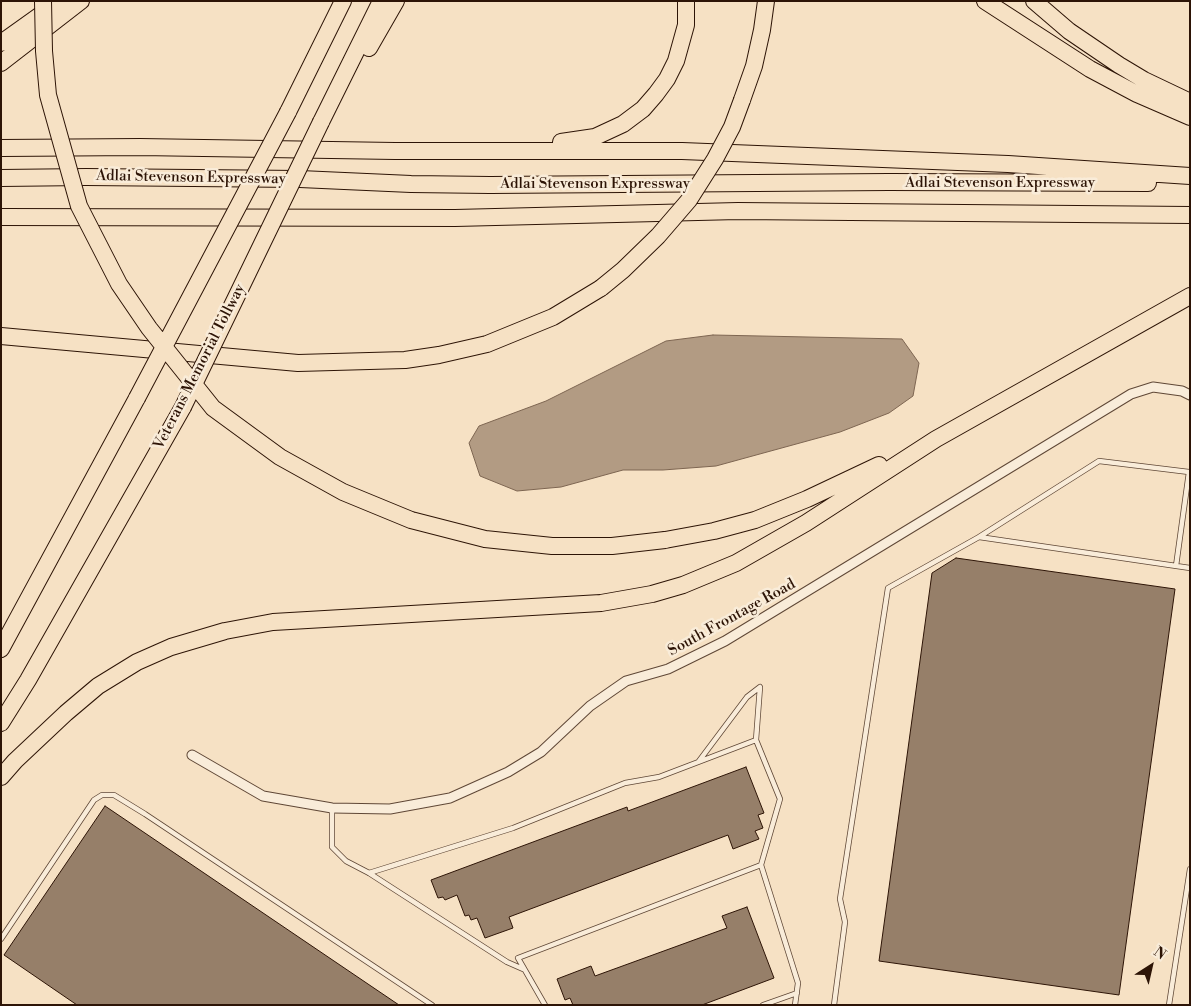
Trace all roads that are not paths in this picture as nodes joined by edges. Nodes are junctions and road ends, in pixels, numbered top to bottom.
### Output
1 (44, 1) edge
2 (60, 1) edge
3 (80, 1) edge
4 (343, 1) edge
5 (381, 1) edge
6 (396, 1) edge
7 (686, 1) edge
8 (766, 1) edge
9 (985, 1) edge
10 (1034, 1) edge
11 (1, 43) edge
12 (1, 63) edge
13 (1190, 102) edge
14 (328, 107) junction
15 (1190, 117) edge
16 (1, 148) edge
17 (395, 151) junction
18 (1190, 176) edge
19 (1, 178) edge
20 (1190, 183) edge
21 (1190, 215) edge
22 (1, 218) edge
23 (1190, 296) edge
24 (1, 336) edge
25 (1190, 395) edge
26 (936, 439) junction
27 (979, 537) junction
28 (1176, 566) junction
29 (1190, 568) edge
30 (1, 649) edge
31 (1, 722) edge
32 (756, 740) junction
33 (192, 755) dead end
34 (699, 762) junction
35 (1, 777) edge
36 (332, 808) junction
37 (761, 866) junction
38 (1190, 869) edge
39 (369, 873) junction
40 (1, 939) edge
41 (524, 969) junction
42 (797, 992) junction
43 (432, 1005) edge
44 (545, 1005) edge
45 (763, 1005) edge
46 (795, 1005) edge
47 (834, 1005) edge
48 (1169, 1005) edge

1 - 26 highway, bridge
2 - 11 highway
3 - 12 highway
4 - 30 highway, bridge
5 - 14 highway, Veterans Memorial Tollway
6 - 14 highway
7 - 17 highway
8 - 24 highway, bridge
9 - 15 highway
10 - 13 highway
14 - 31 highway, Veterans Memorial Tollway, bridge
16 - 17 highway
17 - 18 highway
19 - 20 highway, Adlai Stevenson Expressway
21 - 22 highway, Adlai Stevenson Expressway
23 - 26 highway
25 - 36 street, South Frontage Road
26 - 35 highway
27 - 28 lane
27 - 28 lane
27 - 47 lane
28 - 29 lane
32 - 34 lane
32 - 34 lane
32 - 37 lane
33 - 36 street, South Frontage Road
34 - 39 lane
36 - 39 lane
37 - 41 lane
37 - 42 lane
38 - 48 lane
39 - 41 lane
40 - 43 lane
41 - 44 lane
42 - 45 lane
42 - 46 lane

